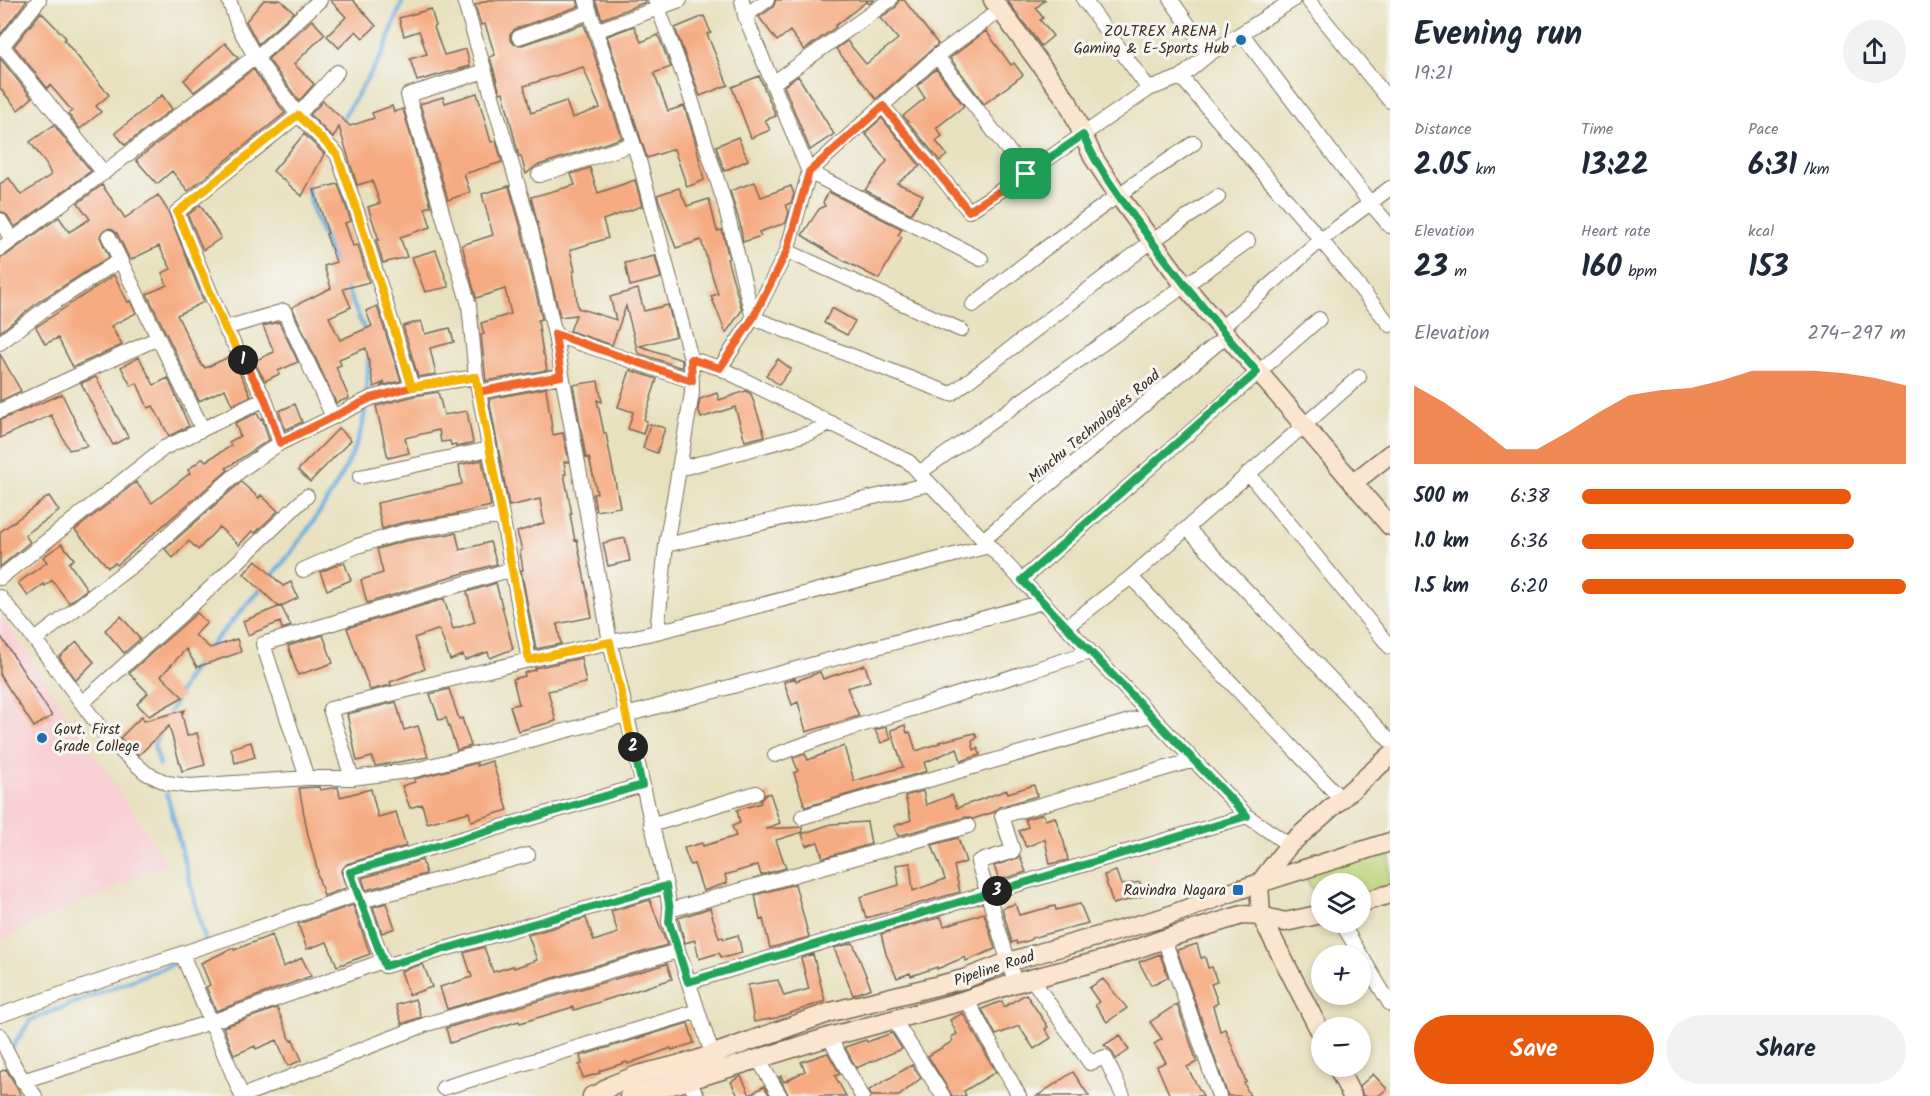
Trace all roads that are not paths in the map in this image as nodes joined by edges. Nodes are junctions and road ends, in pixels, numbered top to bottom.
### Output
1 (39, 0) edge
2 (229, 0) edge
3 (320, 0) edge
4 (464, 0) edge
5 (680, 0) edge
6 (742, 0) edge
7 (767, 0) edge
8 (890, 0) edge
9 (1084, 0) edge
10 (1171, 0) edge
11 (1293, 0) edge
12 (1308, 0) edge
13 (656, 4) edge
14 (997, 5) edge
15 (588, 6) edge
16 (745, 16) junction
17 (596, 31) junction
18 (1242, 34) junction
19 (519, 37) dead end
20 (1, 48) edge
21 (1209, 54) junction
22 (937, 56) junction
23 (255, 58) junction
24 (485, 71) junction
25 (337, 72) dead end
26 (1181, 77) junction
27 (773, 83) junction
28 (1149, 89) junction
29 (1390, 101) edge
30 (883, 106) junction
31 (298, 115) junction
32 (1083, 135) junction
33 (1194, 143) dead end
34 (633, 144) junction
35 (809, 172) junction
36 (104, 173) junction
37 (1026, 174) junction
38 (539, 176) dead end
39 (1390, 188) edge
40 (1118, 195) junction
41 (1218, 197) dead end
42 (1370, 203) junction
43 (0, 220) edge
44 (1390, 226) edge
45 (109, 237) dead end
46 (12, 240) junction
47 (1321, 240) junction
48 (1248, 241) dead end
49 (1152, 242) junction
50 (0, 249) edge
51 (787, 251) junction
52 (981, 259) dead end
53 (120, 260) junction
54 (1185, 286) junction
55 (973, 305) dead end
56 (753, 318) junction
57 (1319, 319) dead end
58 (1390, 325) edge
59 (225, 328) junction
60 (961, 330) dead end
61 (1223, 333) junction
62 (555, 334) junction
63 (158, 338) junction
64 (0, 344) edge
65 (691, 359) junction
66 (720, 368) junction
67 (1257, 372) junction
68 (561, 376) junction
69 (476, 377) junction
70 (1359, 377) dead end
71 (692, 381) junction
72 (412, 387) junction
73 (478, 392) junction
74 (265, 399) junction
75 (0, 411) edge
76 (333, 417) junction
77 (832, 423) junction
78 (1304, 427) junction
79 (202, 428) junction
80 (280, 443) junction
81 (489, 449) junction
82 (1390, 454) edge
83 (679, 469) junction
84 (919, 473) junction
85 (1248, 473) junction
86 (360, 477) dead end
87 (1353, 483) junction
88 (930, 484) junction
89 (307, 496) dead end
90 (502, 516) junction
91 (1390, 526) edge
92 (1187, 528) junction
93 (986, 543) junction
94 (666, 545) junction
95 (512, 569) junction
96 (303, 570) dead end
97 (1131, 577) junction
98 (0, 578) edge
99 (1022, 580) junction
100 (0, 597) edge
101 (1043, 603) junction
102 (1066, 627) junction
103 (657, 632) junction
104 (34, 640) junction
105 (610, 642) junction
106 (1390, 647) edge
107 (1090, 652) junction
108 (529, 660) junction
109 (82, 703) junction
110 (626, 715) junction
111 (1150, 715) junction
112 (1390, 741) edge
113 (775, 755) dead end
114 (1390, 756) edge
115 (1194, 760) junction
116 (307, 778) junction
117 (352, 778) junction
118 (642, 785) junction
119 (756, 793) dead end
120 (1341, 799) junction
121 (802, 816) dead end
122 (1247, 816) junction
123 (651, 825) junction
124 (968, 826) dead end
125 (1390, 842) edge
126 (1289, 845) junction
127 (528, 855) dead end
128 (1259, 884) junction
129 (666, 886) junction
130 (988, 893) junction
131 (1390, 894) edge
132 (359, 897) junction
133 (1371, 900) edge
134 (670, 910) junction
135 (1261, 916) junction
136 (1311, 916) edge
137 (1348, 933) edge
138 (1164, 939) junction
139 (678, 951) junction
140 (182, 954) junction
141 (383, 961) junction
142 (1008, 962) junction
143 (1023, 981) junction
144 (688, 982) junction
145 (967, 1000) junction
146 (1390, 1004) edge
147 (698, 1011) junction
148 (0, 1015) edge
149 (1313, 1017) edge
150 (894, 1020) junction
151 (212, 1022) junction
152 (829, 1037) junction
153 (5, 1052) edge
154 (712, 1054) junction
155 (758, 1059) junction
156 (1342, 1077) edge
157 (22, 1081) junction
158 (442, 1088) dead end
159 (692, 1088) edge
160 (605, 1093) edge
161 (35, 1096) edge
162 (241, 1096) edge
163 (629, 1096) edge
164 (780, 1096) edge
165 (862, 1096) edge
166 (943, 1096) edge
167 (1019, 1096) edge
168 (1123, 1096) edge
169 (1219, 1096) edge
170 (1352, 1096) edge

1 - 20 street
2 - 23 street
3 - 23 street
4 - 24 street
5 - 13 street
6 - 16 street
7 - 16 street
8 - 27 street
9 - 28 street
10 - 21 street
11 - 18 street
12 - 29 street
13 - 17 street
13 - 56 street
14 - 22 street
14 - 32 main road
15 - 17 street
15 - 19 street
16 - 27 street
17 - 34 street
18 - 21 street
18 - 42 street
20 - 36 street
21 - 26 street
22 - 30 street
22 - 37 street
23 - 31 street
23 - 36 street
24 - 62 street
24 - 69 street
25 - 31 street
26 - 28 street
26 - 47 street
27 - 35 street
28 - 32 street
30 - 35 street
30 - 37 street
31 - 59 street
31 - 72 street
32 - 37 street
32 - 40 main road
33 - 40 street
34 - 38 street
34 - 65 street
35 - 51 street
35 - 52 street
36 - 46 street
39 - 42 street, Minchu Technologies Road
40 - 49 main road
40 - 55 street
41 - 49 street
42 - 44 street
42 - 47 street, Minchu Technologies Road
43 - 46 street
45 - 53 street
46 - 50 street
47 - 58 street
47 - 61 street, Minchu Technologies Road
48 - 54 street
49 - 54 main road
49 - 56 street
51 - 56 street
51 - 60 street
53 - 63 street
53 - 64 street
54 - 61 main road
54 - 84 street
56 - 66 street
57 - 67 street
59 - 74 street
59 - 76 street
61 - 67 main road
61 - 93 street, Minchu Technologies Road
62 - 68 street
62 - 71 street
63 - 75 street
63 - 79 street
65 - 66 street
65 - 71 street
66 - 77 street
67 - 78 main road
67 - 99 street
68 - 73 street
68 - 105 street
69 - 72 street
69 - 73 street
70 - 78 street
71 - 83 street
72 - 76 street
73 - 81 street
74 - 79 street
74 - 80 street
76 - 80 street
77 - 83 street
77 - 84 street
78 - 85 street
78 - 87 main road
79 - 98 street
80 - 104 street
81 - 86 street
81 - 90 street
82 - 87 main road
83 - 94 street
84 - 88 street
85 - 92 street
85 - 106 street
87 - 91 main road
88 - 93 street
88 - 94 street
89 - 109 street
90 - 95 street
90 - 96 street
92 - 97 street
92 - 112 street
93 - 99 street
93 - 103 street
94 - 103 street
95 - 108 street
95 - 116 street
97 - 102 street
97 - 120 street
99 - 101 street
100 - 104 street
101 - 102 street
101 - 110 street
102 - 107 street
103 - 105 street
104 - 109 street
105 - 108 street
105 - 110 street
107 - 111 street
107 - 113 street
108 - 117 street
109 - 116 street
110 - 117 street
110 - 118 street
111 - 115 street
111 - 121 street
114 - 120 main road
115 - 122 street
115 - 130 street
116 - 117 street
118 - 123 street
118 - 132 street
119 - 123 street
120 - 126 main road
122 - 126 street
122 - 130 street
123 - 129 street
124 - 134 street
125 - 128 main road, Pipeline Road
126 - 128 main road
127 - 132 street
128 - 135 main road
128 - 142 main road, Pipeline Road
129 - 134 street
129 - 141 street
130 - 142 street
130 - 144 street
131 - 133 main road
132 - 140 street
132 - 141 street
134 - 139 street
135 - 136 main road, Pipeline Road
135 - 138 main road, Pipeline Road
135 - 149 main road
137 - 146 street
138 - 143 main road, Pipeline Road
138 - 169 street
139 - 144 street
139 - 162 street
140 - 148 street
140 - 151 street
141 - 151 street
142 - 143 street
142 - 154 main road, Pipeline Road
143 - 145 main road, Pipeline Road
143 - 168 street
144 - 147 street
145 - 150 main road, Pipeline Road
145 - 167 street
147 - 154 street
147 - 158 street
150 - 152 main road, Pipeline Road
150 - 166 street
151 - 157 street
151 - 162 street
152 - 155 main road, Pipeline Road
152 - 165 street
153 - 157 street
154 - 160 main road, Pipeline Road
155 - 159 main road, Pipeline Road
155 - 164 street
156 - 170 main road
157 - 161 street
159 - 163 main road, Pipeline Road

